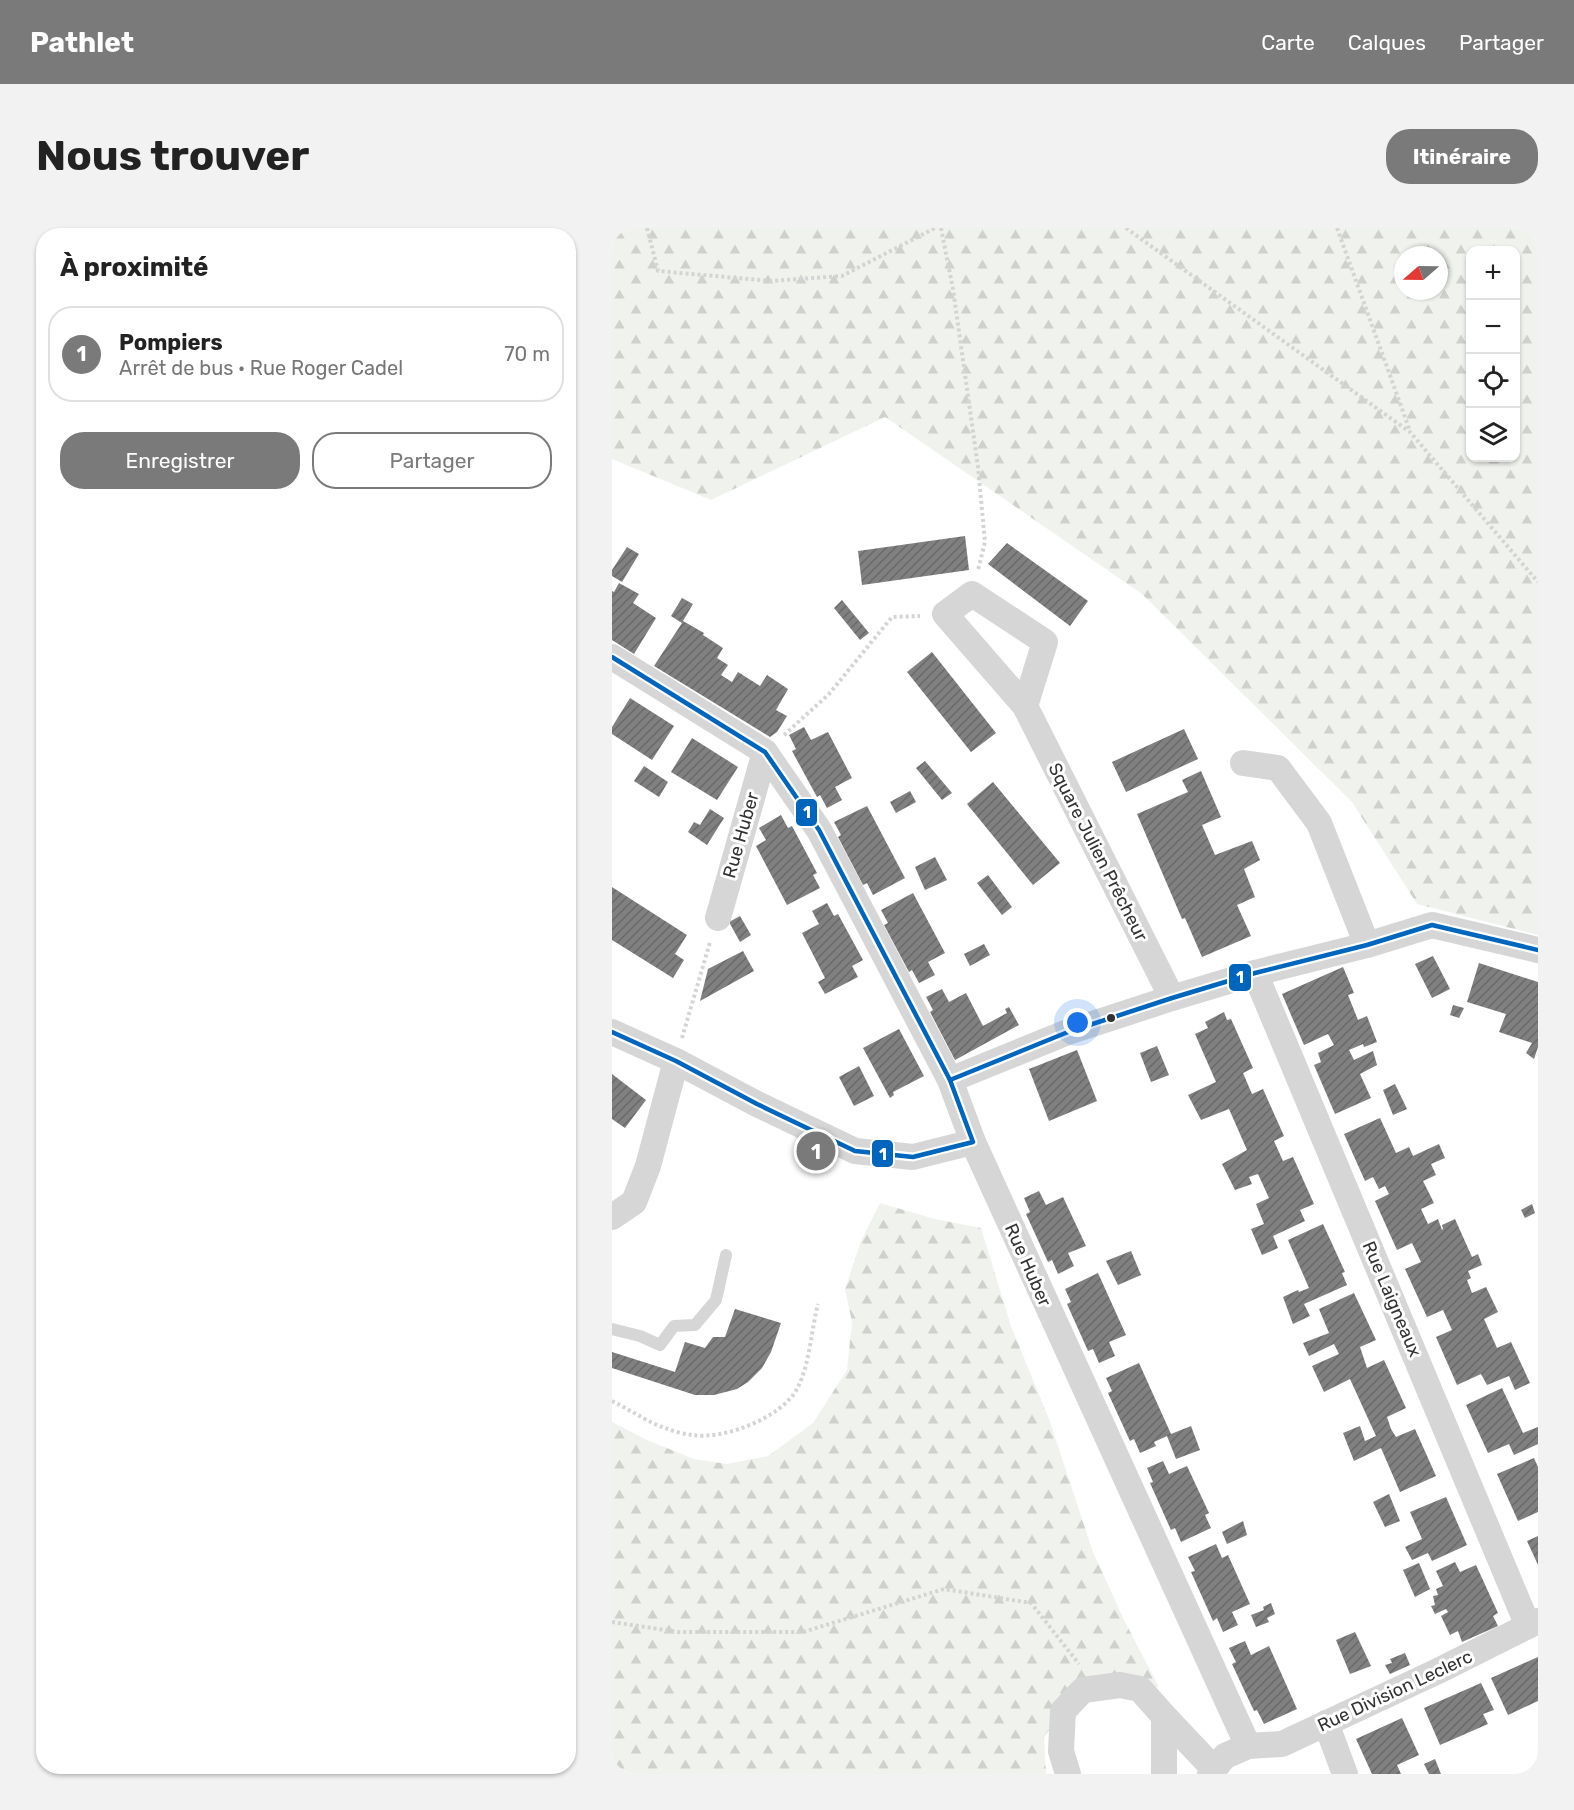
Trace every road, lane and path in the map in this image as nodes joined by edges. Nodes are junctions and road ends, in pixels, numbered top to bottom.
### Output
1 (647, 228) edge
2 (935, 228) edge
3 (941, 228) edge
4 (1126, 228) edge
5 (1337, 228) edge
6 (1410, 432) junction
7 (1538, 582) edge
8 (972, 594) junction
9 (945, 614) junction
10 (612, 657) edge
11 (1025, 706) junction
12 (765, 752) junction
13 (1243, 764) dead end
14 (718, 918) joint
15 (1367, 945) junction
16 (1538, 950) edge
17 (1255, 973) junction
18 (1172, 998) junction
19 (612, 1032) edge
20 (676, 1061) junction
21 (950, 1080) junction
22 (973, 1142) junction
23 (612, 1217) edge
24 (726, 1255) dead end
25 (818, 1304) dead end
26 (612, 1329) edge
27 (612, 1401) edge
28 (612, 1622) edge
29 (1533, 1624) edge
30 (1120, 1685) junction
31 (1164, 1716) junction
32 (1326, 1723) junction
33 (1248, 1746) junction
34 (1212, 1772) edge
35 (1068, 1774) edge
36 (1164, 1774) edge
37 (1345, 1774) edge

1 - 2 path
3 - 8 path
4 - 6 path
5 - 6 path
6 - 7 path
8 - 9 street
8 - 11 street
9 - 11 street, Square Julien Prêcheur
9 - 12 path
10 - 12 street, Rue Huber
11 - 18 street, Square Julien Prêcheur
12 - 14 street, Rue Huber
12 - 21 street, Rue Huber
13 - 15 street
14 - 20 path
15 - 16 street
15 - 17 street
17 - 18 street
17 - 29 street, Rue Laigneaux
18 - 21 street
19 - 20 street
20 - 22 street
20 - 23 street
21 - 22 street, Rue Huber
22 - 33 street, Rue Huber
24 - 26 lane
25 - 27 path
28 - 30 path
29 - 32 street, Rue Division Leclerc
30 - 31 street
30 - 35 street
31 - 34 street
31 - 36 street
32 - 33 street, Rue Division Leclerc
32 - 37 street
33 - 34 street

